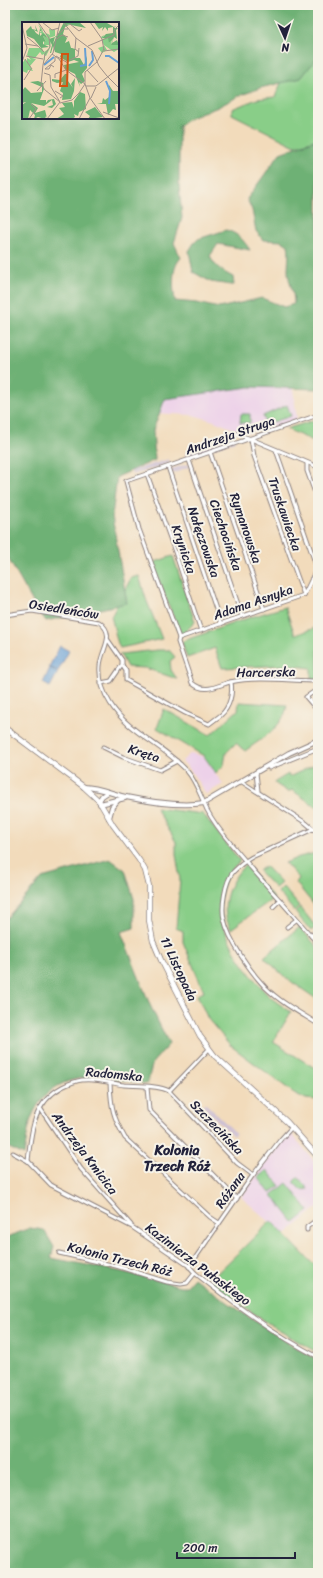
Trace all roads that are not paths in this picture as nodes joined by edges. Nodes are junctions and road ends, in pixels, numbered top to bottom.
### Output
1 (318, 415) edge
2 (234, 433) dead end
3 (251, 438) junction
4 (276, 450) junction
5 (210, 452) junction
6 (189, 460) junction
7 (307, 463) junction
8 (168, 467) junction
9 (318, 467) edge
10 (148, 474) junction
11 (318, 501) edge
12 (318, 567) edge
13 (304, 595) junction
14 (264, 609) junction
15 (5, 615) edge
16 (242, 616) junction
17 (221, 624) junction
18 (201, 631) junction
19 (179, 638) junction
20 (108, 640) junction
21 (122, 666) junction
22 (318, 681) edge
23 (231, 682) junction
24 (101, 683) junction
25 (318, 689) edge
26 (318, 711) edge
27 (5, 728) edge
28 (318, 740) edge
29 (103, 747) dead end
30 (318, 748) edge
31 (177, 760) junction
32 (269, 768) dead end
33 (256, 773) junction
34 (242, 782) junction
35 (84, 787) junction
36 (258, 791) junction
37 (108, 792) junction
38 (128, 797) junction
39 (120, 799) junction
40 (99, 802) junction
41 (204, 803) junction
42 (109, 818) junction
43 (313, 830) junction
44 (318, 832) edge
45 (246, 860) junction
46 (280, 900) junction
47 (273, 907) dead end
48 (296, 920) junction
49 (287, 927) dead end
50 (318, 929) edge
51 (311, 936) junction
52 (318, 944) edge
53 (318, 1024) edge
54 (209, 1050) junction
55 (110, 1083) junction
56 (147, 1087) junction
57 (169, 1091) junction
58 (40, 1108) junction
59 (292, 1127) junction
60 (13, 1153) dead end
61 (318, 1157) edge
62 (28, 1161) junction
63 (253, 1175) junction
64 (237, 1199) junction
65 (318, 1219) edge
66 (219, 1223) junction
67 (132, 1227) junction
68 (307, 1230) dead end
69 (59, 1254) dead end
70 (189, 1267) junction
71 (195, 1273) junction
72 (318, 1357) edge

1 - 3 street, Andrzeja Struga
2 - 3 street
3 - 4 street
3 - 5 street, Andrzeja Struga
3 - 13 street, Truskawiecka
4 - 7 street
4 - 12 street
5 - 6 street, Andrzeja Struga
5 - 14 street, Rymanowska
6 - 8 street, Andrzeja Struga
6 - 16 street, Ciechocińska
7 - 9 street
7 - 11 street
8 - 10 street, Andrzeja Struga
8 - 17 street, Nałęczowska
10 - 18 street, Krynicka
10 - 19 street, Andrzeja Struga
12 - 13 street, Adama Asnyka
13 - 14 street, Adama Asnyka
14 - 16 street, Adama Asnyka
15 - 20 street, Osiedleńców
16 - 17 street, Adama Asnyka
17 - 18 street, Adama Asnyka
18 - 19 street, Adama Asnyka
19 - 23 street, Harcerska
20 - 21 street, Osiedleńców
20 - 24 street
21 - 23 street, Osiedleńców
21 - 24 street
22 - 23 street, Harcerska
24 - 31 street
25 - 26 street
27 - 35 main road, 11 Listopada
28 - 33 street
29 - 31 street, Kręta
30 - 32 street
31 - 41 street
33 - 34 street
33 - 36 street
34 - 36 street
34 - 41 street
35 - 37 street
35 - 40 main road, 11 Listopada
36 - 43 street
37 - 38 street
37 - 40 street
38 - 39 street
38 - 41 street
39 - 40 street
39 - 42 street
40 - 42 main road, 11 Listopada
41 - 45 street
42 - 54 main road, 11 Listopada
43 - 44 street
43 - 45 street
45 - 46 street
45 - 53 street
46 - 47 street
46 - 48 street
48 - 49 street
48 - 51 street
50 - 51 street
51 - 52 street
54 - 57 street
54 - 59 main road, 11 Listopada
55 - 56 street, Radomska
55 - 58 street, Radomska
55 - 66 street
56 - 57 street, Radomska
56 - 64 street
57 - 63 street, Szczecińska
58 - 62 street, Radomska
58 - 67 street, Andrzeja Kmicica
59 - 61 main road, 11 Listopada
59 - 63 street, Różana
60 - 62 street, Kazimierza Pułaskiego
62 - 67 street, Kazimierza Pułaskiego
63 - 64 street, Różana
64 - 66 street, Różana
65 - 68 street
66 - 70 street, Różana
67 - 70 street, Kazimierza Pułaskiego
69 - 71 street, Kolonia Trzech Róż
70 - 71 street, Kazimierza Pułaskiego
71 - 72 street, Kazimierza Pułaskiego

